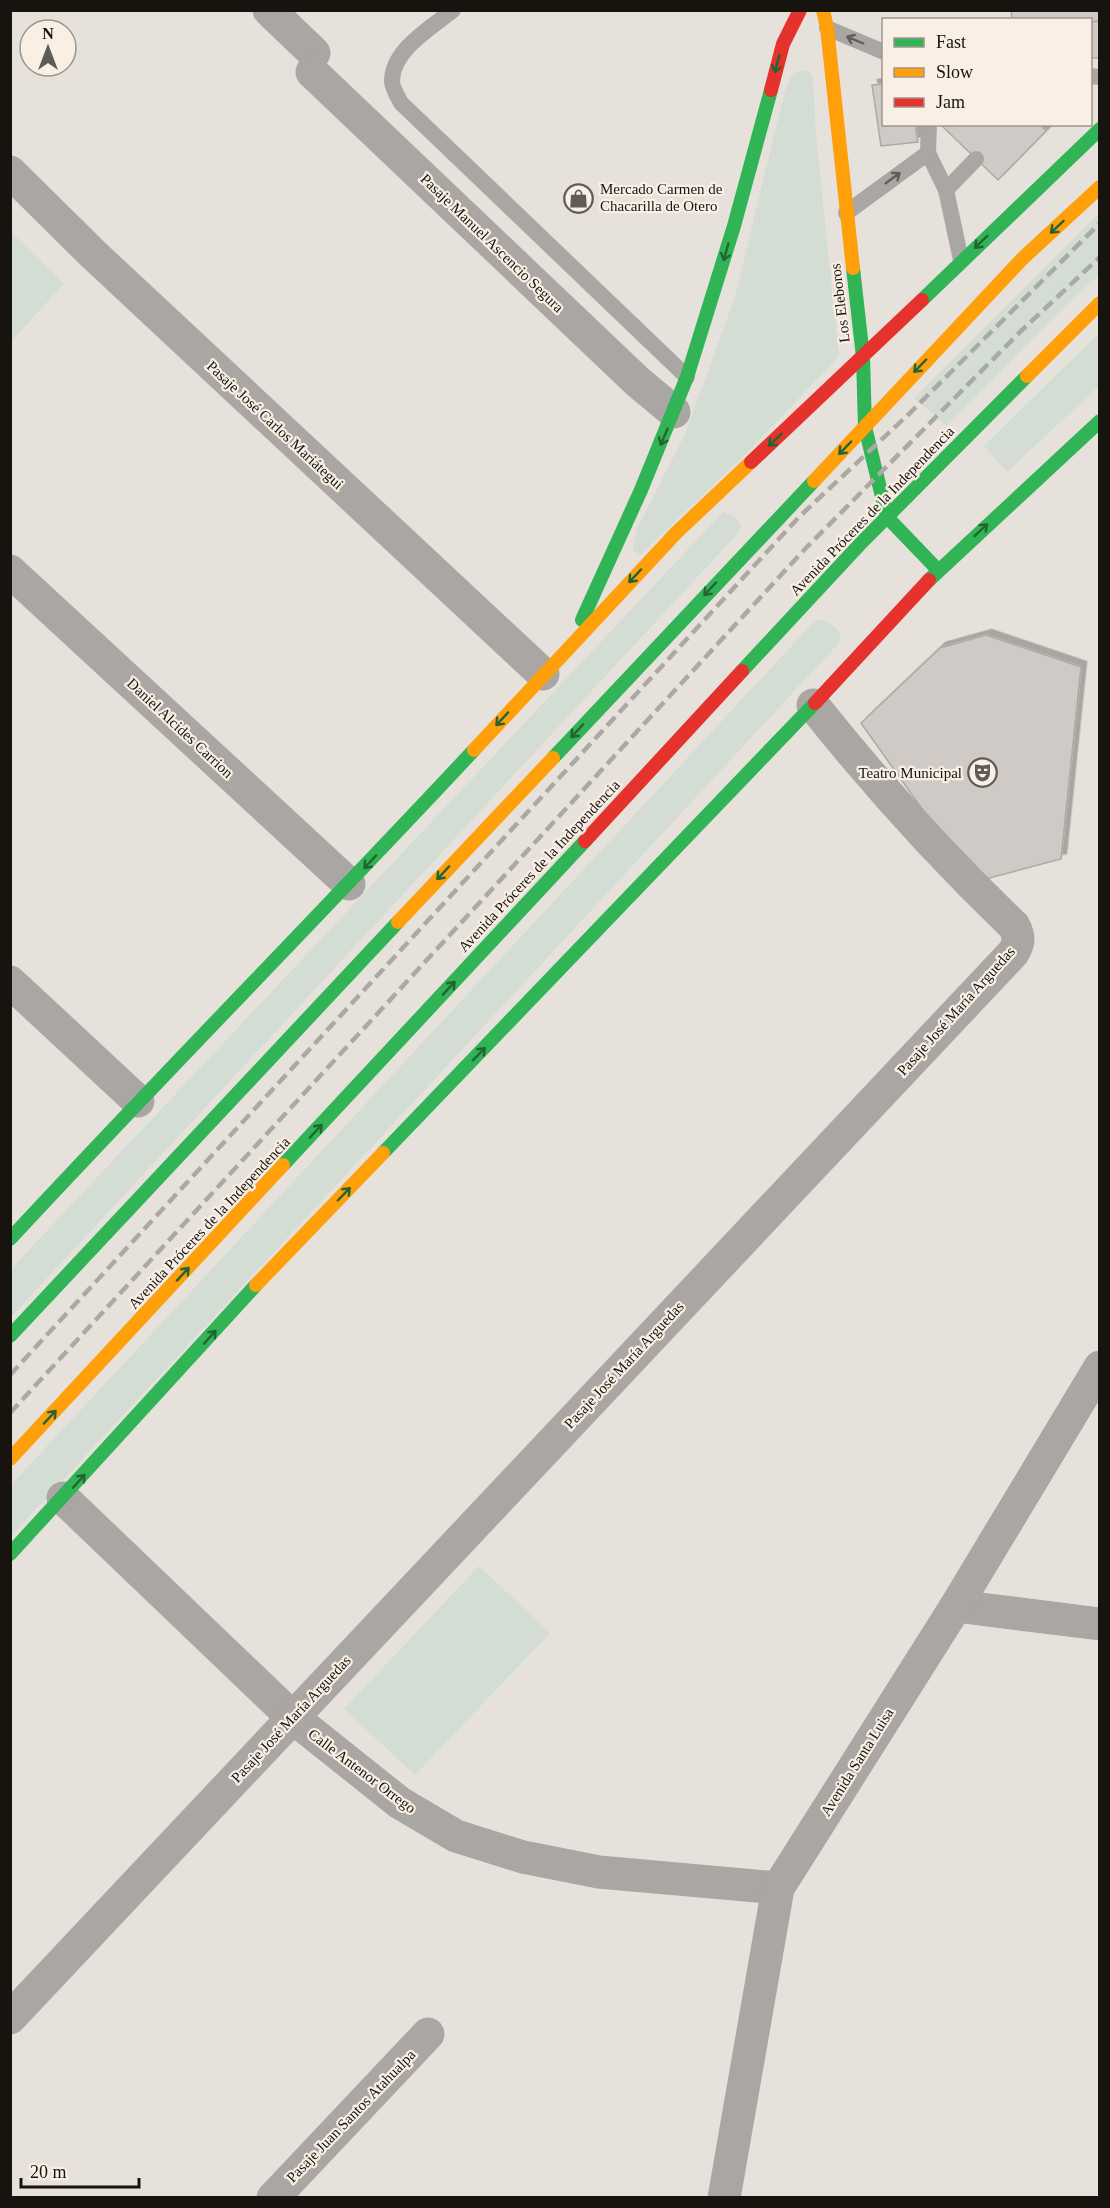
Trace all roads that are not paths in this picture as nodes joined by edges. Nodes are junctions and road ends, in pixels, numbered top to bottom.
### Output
1 (269, 10) edge
2 (453, 10) edge
3 (800, 10) edge
4 (823, 10) edge
5 (827, 28) junction
6 (882, 51) edge
7 (929, 126) edge
8 (1100, 129) edge
9 (928, 153) junction
10 (976, 159) dead end
11 (10, 172) edge
12 (1100, 187) edge
13 (946, 190) junction
14 (846, 213) junction
15 (962, 260) junction
16 (1100, 303) edge
17 (863, 357) junction
18 (687, 377) junction
19 (674, 412) junction
20 (1100, 421) edge
21 (865, 427) junction
22 (887, 518) junction
23 (938, 570) junction
24 (10, 572) edge
25 (570, 646) junction
26 (543, 674) junction
27 (813, 705) junction
28 (349, 884) junction
29 (10, 982) edge
30 (138, 1101) junction
31 (10, 1239) edge
32 (10, 1336) edge
33 (1100, 1368) edge
34 (10, 1460) edge
35 (63, 1498) junction
36 (10, 1554) edge
37 (956, 1606) junction
38 (1100, 1624) edge
39 (292, 1717) junction
40 (778, 1888) junction
41 (10, 2018) edge
42 (428, 2034) dead end
43 (273, 2198) edge
44 (724, 2198) edge

1 - 19 street, Pasaje Manuel Ascencio Segura
2 - 18 lane
3 -> 18 main road
4 - 5 main road, Los Eleboros
6 -> 5 lane
5 - 14 main road, Los Eleboros
7 - 9 lane
8 -> 15 main road
9 - 13 lane
14 -> 9 lane
10 - 13 lane
11 - 26 street, Pasaje José Carlos Mariátegui
12 -> 21 main road
13 - 15 lane
14 - 17 main road, Los Eleboros
15 - 17 main road
16 - 22 main road, Avenida Próceres de la Independencia
17 - 21 main road, Los Eleboros
17 -> 25 main road
18 - 19 main road
19 -> 25 main road
23 -> 20 main road
21 - 22 main road, Los Eleboros
21 -> 32 main road
22 - 23 main road
34 -> 22 main road, Avenida Próceres de la Independencia
23 - 27 main road
24 - 28 street, Daniel Alcides Carrion
25 - 26 main road
26 -> 28 main road
35 -> 27 main road
27 - 39 street, Pasaje José María Arguedas
28 - 30 main road
29 - 30 street
30 - 31 main road
33 - 37 street, Avenida Santa Luisa
35 - 36 main road
35 - 39 street, Calle Antenor Orrego
37 - 38 street
37 - 40 street, Avenida Santa Luisa
39 - 40 street, Calle Antenor Orrego
39 - 41 street, Pasaje José María Arguedas
40 - 44 street, Avenida Santa Luisa
42 - 43 street, Pasaje Juan Santos Atahualpa

